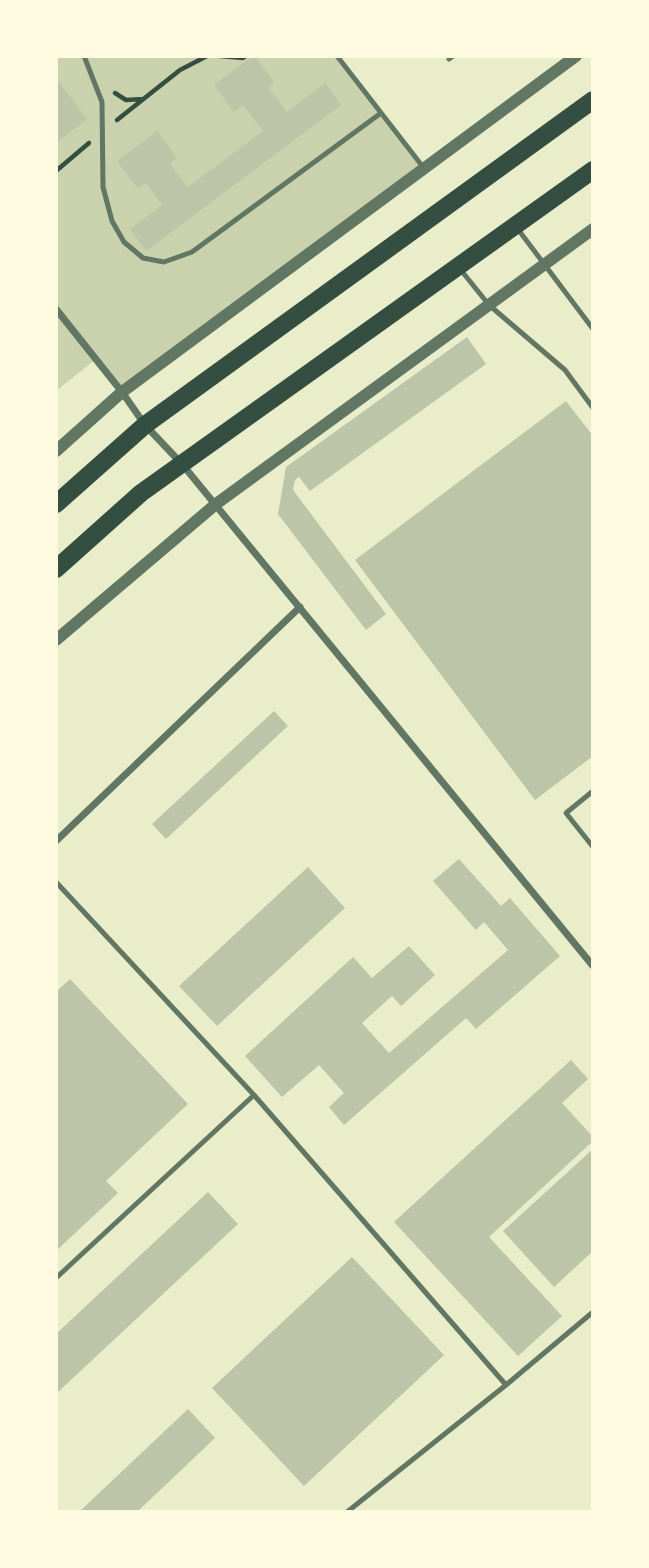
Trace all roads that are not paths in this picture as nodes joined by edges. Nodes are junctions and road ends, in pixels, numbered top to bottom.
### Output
1 (84, 56) edge
2 (337, 56) edge
3 (576, 56) edge
4 (593, 100) edge
5 (381, 113) junction
6 (425, 169) junction
7 (593, 170) edge
8 (516, 225) junction
9 (593, 229) edge
10 (544, 265) junction
11 (458, 266) junction
12 (489, 306) junction
13 (56, 309) edge
14 (593, 329) edge
15 (122, 392) junction
16 (593, 408) edge
17 (145, 425) junction
18 (56, 451) edge
19 (182, 464) junction
20 (56, 504) edge
21 (216, 505) junction
22 (56, 569) edge
23 (300, 607) junction
24 (56, 640) edge
25 (593, 791) edge
26 (56, 841) edge
27 (593, 847) edge
28 (56, 881) edge
29 (593, 966) edge
30 (254, 1095) junction
31 (56, 1278) edge
32 (593, 1312) edge
33 (506, 1385) junction
34 (348, 1512) edge

1 - 5 lane
2 - 5 lane
3 - 6 street
4 - 17 main road
5 - 6 lane
6 - 15 street
7 - 8 main road
8 - 10 lane
8 - 11 main road
9 - 10 street
10 - 12 street
10 - 14 lane
11 - 12 lane
11 - 19 main road
12 - 16 lane
12 - 21 street
13 - 15 street
15 - 17 street
15 - 18 street
17 - 19 street
17 - 20 main road
19 - 21 street
19 - 22 main road
21 - 23 street
21 - 24 street
23 - 26 street
23 - 29 street
25 - 27 lane
28 - 30 lane
30 - 31 lane
30 - 33 lane
32 - 33 lane
33 - 34 lane

